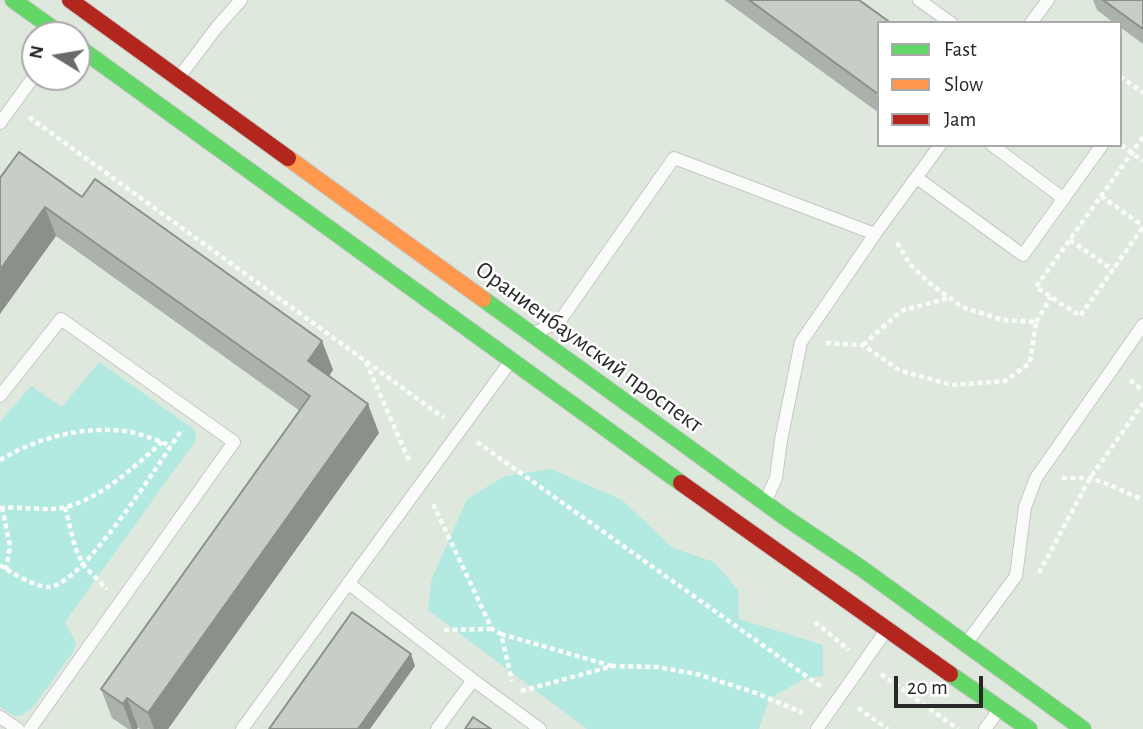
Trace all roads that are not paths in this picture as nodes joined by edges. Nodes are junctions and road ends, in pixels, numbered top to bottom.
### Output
1 (13, 0) edge
2 (240, 0) edge
3 (919, 0) edge
4 (1048, 0) edge
5 (71, 21) edge
6 (948, 21) edge
7 (1032, 21) edge
8 (91, 36) edge
9 (91, 53) edge
10 (23, 91) edge
11 (168, 92) junction
12 (0, 123) edge
13 (939, 147) edge
14 (995, 147) edge
15 (1101, 147) edge
16 (917, 178) junction
17 (1064, 199) junction
18 (875, 234) junction
19 (1143, 324) edge
20 (522, 347) junction
21 (0, 396) edge
22 (765, 502) junction
23 (747, 529) junction
24 (348, 583) junction
25 (888, 629) junction
26 (965, 644) junction
27 (473, 680) junction
28 (1000, 708) junction
29 (0, 716) edge
30 (820, 725) edge
31 (18, 729) edge
32 (30, 729) edge
33 (242, 729) edge
34 (437, 729) edge
35 (540, 729) edge
36 (985, 729) edge
37 (1029, 729) edge
38 (1083, 729) edge

1 - 5 main road, Ораниенбаумский проспект
2 - 11 lane
3 - 6 lane
4 - 7 lane
8 - 11 main road, Ораниенбаумский проспект
9 - 11 main road, Ораниенбаумский проспект
10 - 12 lane
11 - 20 main road, Ораниенбаумский проспект
11 - 20 main road, Ораниенбаумский проспект
13 - 16 lane
14 - 17 lane
15 - 17 lane
16 - 17 lane
16 - 18 lane
18 - 20 lane
18 - 22 lane
19 - 26 lane
20 - 22 main road, Ораниенбаумский проспект
20 - 23 main road, Ораниенбаумский проспект
20 - 24 lane
21 - 32 lane
22 - 23 main road
22 - 26 main road, Ораниенбаумский проспект
23 - 25 main road, Ораниенбаумский проспект
24 - 27 lane
24 - 33 lane
25 - 28 main road, Ораниенбаумский проспект
25 - 30 lane
26 - 38 main road, Ораниенбаумский проспект
27 - 34 lane
27 - 35 lane
28 - 36 lane
28 - 37 main road, Ораниенбаумский проспект
29 - 31 lane

